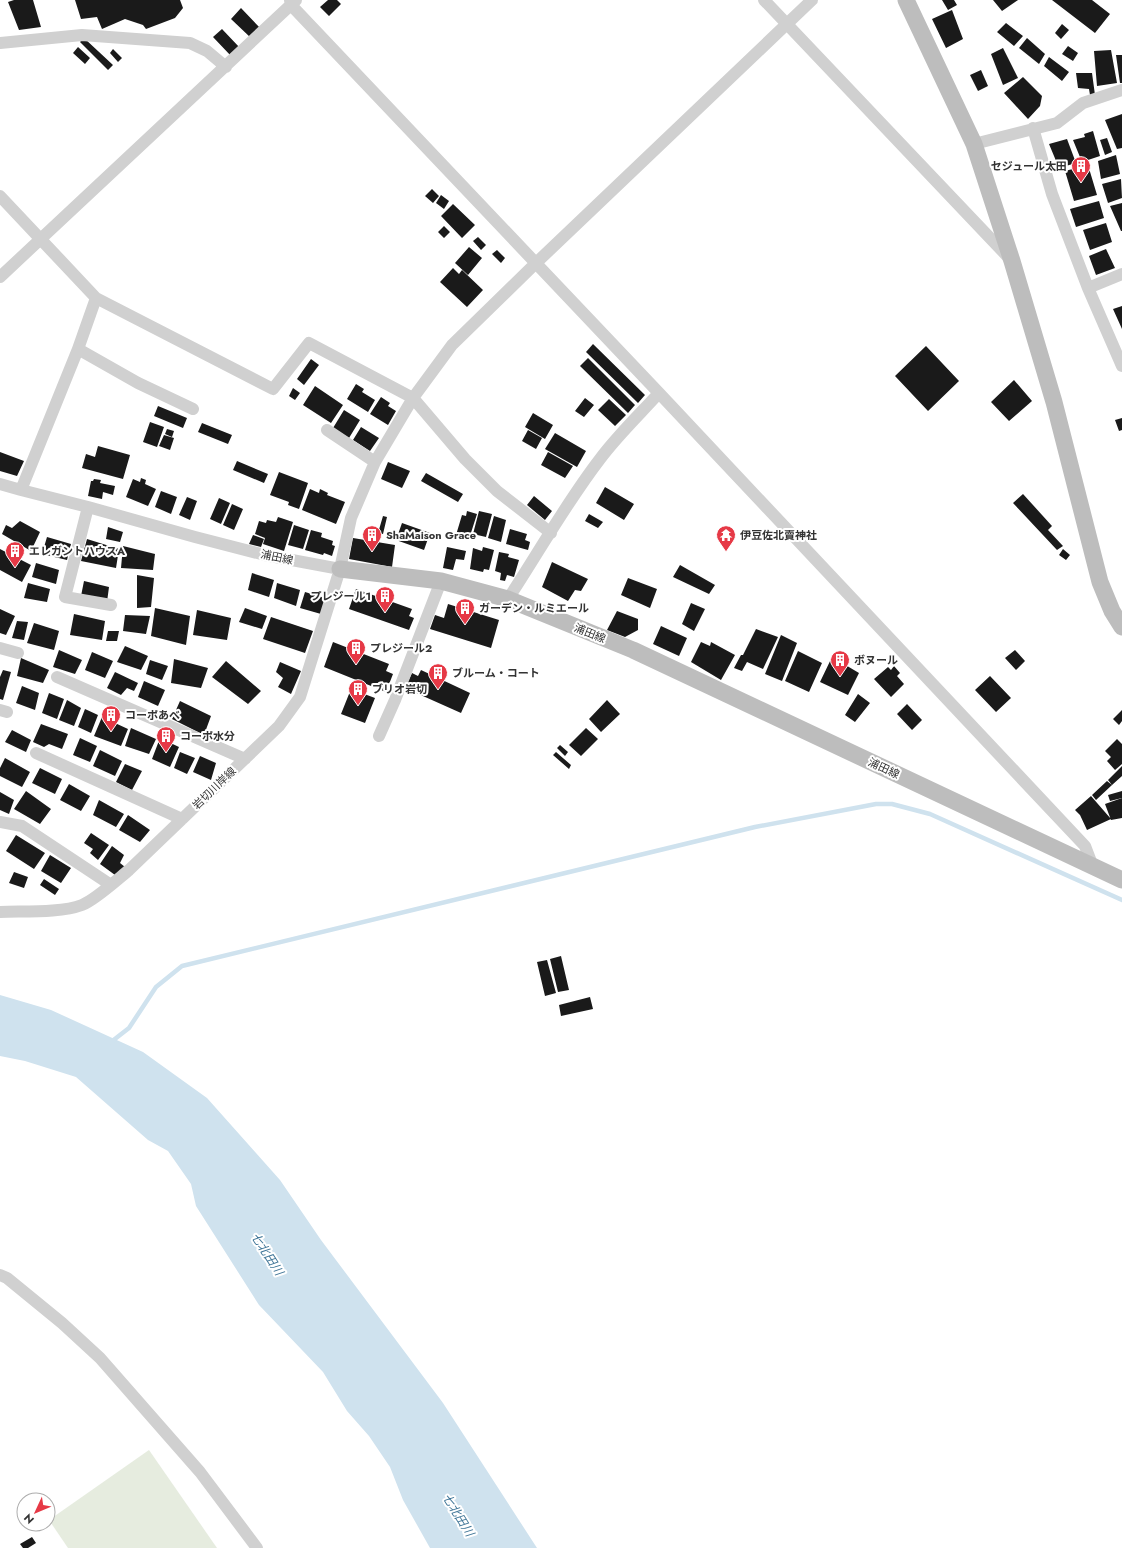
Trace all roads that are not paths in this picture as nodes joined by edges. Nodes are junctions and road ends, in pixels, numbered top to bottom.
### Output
1 (764, 0) edge
2 (812, 0) edge
3 (906, 0) edge
4 (292, 2) edge
5 (787, 24) junction
6 (0, 42) edge
7 (226, 67) junction
8 (1122, 90) edge
9 (1033, 128) junction
10 (974, 144) junction
11 (0, 196) edge
12 (41, 239) junction
13 (1012, 261) junction
14 (536, 263) junction
15 (1122, 274) edge
16 (0, 277) edge
17 (1088, 288) junction
18 (96, 298) junction
19 (78, 349) junction
20 (1122, 366) edge
21 (659, 393) junction
22 (412, 398) junction
23 (193, 409) dead end
24 (328, 430) dead end
25 (375, 462) junction
26 (0, 484) edge
27 (21, 490) junction
28 (88, 507) junction
29 (551, 533) junction
30 (340, 569) junction
31 (442, 581) junction
32 (508, 599) junction
33 (111, 605) dead end
34 (1122, 627) edge
35 (0, 648) edge
36 (18, 653) dead end
37 (57, 677) dead end
38 (379, 736) dead end
39 (36, 753) dead end
40 (245, 759) junction
41 (182, 819) junction
42 (0, 822) edge
43 (1093, 867) junction
44 (1122, 880) edge
45 (111, 885) junction
46 (0, 912) edge
47 (0, 1275) edge
48 (257, 1548) edge

1 - 5 street
2 - 5 street, 岩切川岸線
3 - 10 street
4 - 7 street
4 - 14 street
5 - 13 street
5 - 14 street, 岩切川岸線
6 - 7 street
7 - 12 street
8 - 9 street
9 - 10 street
9 - 17 street
10 - 13 street
11 - 12 street
12 - 16 street
12 - 18 street
13 - 34 street
14 - 21 street
14 - 22 street, 岩切川岸線
15 - 17 street
17 - 20 street
18 - 19 street
18 - 22 street
19 - 23 street
19 - 27 street
21 - 29 street
21 - 43 street
22 - 25 street, 岩切川岸線
22 - 29 street
24 - 25 street
25 - 30 street, 岩切川岸線
26 - 27 street, 浦田線
27 - 28 street, 浦田線
28 - 30 street, 浦田線
28 - 33 street
29 - 32 street
30 - 31 street, 浦田線
30 - 40 street, 岩切川岸線
31 - 32 street, 浦田線
31 - 38 street
32 - 43 street, 浦田線
35 - 36 street
37 - 40 street
39 - 41 street
40 - 41 street, 岩切川岸線
41 - 45 street, 岩切川岸線
42 - 45 street
43 - 44 street, 浦田線
45 - 46 street, 岩切川岸線
47 - 48 street

